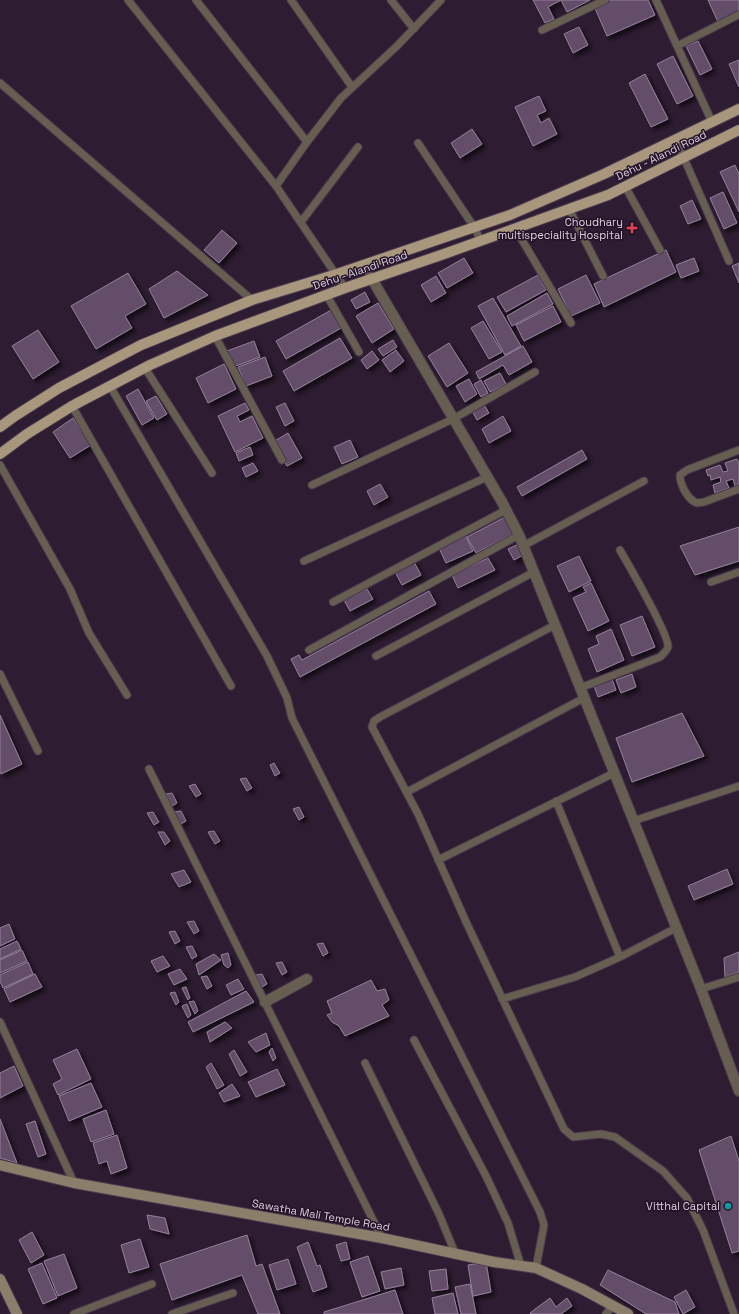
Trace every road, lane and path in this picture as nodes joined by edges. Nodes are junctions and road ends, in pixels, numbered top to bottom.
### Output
1 (128, 0) edge
2 (196, 0) edge
3 (292, 0) edge
4 (391, 0) edge
5 (441, 0) edge
6 (605, 0) edge
7 (656, 0) edge
8 (738, 15) edge
9 (414, 29) junction
10 (542, 30) dead end
11 (677, 46) junction
12 (0, 83) edge
13 (352, 87) junction
14 (739, 109) edge
15 (712, 122) junction
16 (739, 130) edge
17 (676, 140) junction
18 (307, 142) junction
19 (418, 143) dead end
20 (358, 146) dead end
21 (683, 158) junction
22 (276, 186) junction
23 (625, 186) junction
24 (569, 209) junction
25 (301, 222) junction
26 (474, 227) junction
27 (516, 228) junction
28 (481, 241) junction
29 (660, 250) dead end
30 (729, 261) dead end
31 (363, 265) junction
32 (337, 274) junction
33 (603, 276) dead end
34 (372, 279) junction
35 (345, 288) junction
36 (326, 294) junction
37 (252, 300) junction
38 (571, 323) dead end
39 (215, 336) junction
40 (359, 352) dead end
41 (145, 368) junction
42 (535, 372) dead end
43 (110, 386) junction
44 (72, 406) junction
45 (454, 419) junction
46 (2, 423) edge
47 (739, 450) edge
48 (0, 454) edge
49 (282, 460) dead end
50 (0, 465) edge
51 (212, 472) dead end
52 (487, 477) junction
53 (644, 481) dead end
54 (312, 485) dead end
55 (739, 489) edge
56 (506, 510) junction
57 (519, 535) junction
58 (523, 546) junction
59 (620, 550) dead end
60 (304, 561) dead end
61 (534, 572) junction
62 (739, 572) edge
63 (711, 582) dead end
64 (333, 602) dead end
65 (555, 625) junction
66 (309, 650) dead end
67 (376, 656) dead end
68 (0, 674) edge
69 (230, 686) dead end
70 (582, 693) junction
71 (126, 695) dead end
72 (38, 751) dead end
73 (149, 769) dead end
74 (614, 773) junction
75 (739, 786) edge
76 (406, 792) junction
77 (556, 801) junction
78 (633, 821) junction
79 (438, 860) junction
80 (676, 928) junction
81 (620, 957) junction
82 (739, 977) edge
83 (307, 979) dead end
84 (701, 988) junction
85 (502, 999) junction
86 (265, 1002) junction
87 (0, 1022) edge
88 (414, 1040) dead end
89 (365, 1063) dead end
90 (739, 1091) edge
91 (0, 1165) edge
92 (74, 1183) junction
93 (382, 1238) junction
94 (455, 1253) junction
95 (521, 1266) junction
96 (536, 1268) junction
97 (0, 1279) edge
98 (152, 1284) dead end
99 (233, 1293) dead end
100 (616, 1309) edge
101 (16, 1314) edge
102 (74, 1314) edge
103 (172, 1314) edge
104 (606, 1314) edge
105 (628, 1314) edge
106 (734, 1314) edge

1 - 22 lane
2 - 18 lane
3 - 13 lane
4 - 9 lane
5 - 9 lane
6 - 10 lane
7 - 11 lane
8 - 11 lane
9 - 13 lane
11 - 15 lane
12 - 37 lane
13 - 18 lane
14 - 15 main road, Dehu - Alandi Road
15 - 17 main road, Dehu - Alandi Road
16 - 21 main road, Dehu - Alandi Road
17 - 21 lane
17 - 26 main road, Dehu - Alandi Road
18 - 22 lane
19 - 26 lane
20 - 25 lane
21 - 23 main road, Dehu - Alandi Road
21 - 30 lane
22 - 25 lane
23 - 24 main road, Dehu - Alandi Road
23 - 29 lane
24 - 27 main road, Dehu - Alandi Road
24 - 33 lane
25 - 32 lane
26 - 28 lane
26 - 31 main road, Dehu - Alandi Road
27 - 28 main road, Dehu - Alandi Road
27 - 38 lane
28 - 34 main road, Dehu - Alandi Road
31 - 32 main road, Dehu - Alandi Road
31 - 34 lane
32 - 35 lane
32 - 37 main road, Dehu - Alandi Road
34 - 35 main road, Dehu - Alandi Road
34 - 45 street
35 - 36 main road, Dehu - Alandi Road
36 - 39 main road, Dehu - Alandi Road
36 - 40 lane
37 - 46 main road, Dehu - Alandi Road
39 - 41 main road, Dehu - Alandi Road
39 - 49 lane
41 - 43 main road, Dehu - Alandi Road
41 - 51 lane
42 - 45 lane
43 - 44 main road, Dehu - Alandi Road
43 - 96 lane
44 - 48 main road, Dehu - Alandi Road
44 - 69 lane
45 - 52 street
45 - 54 lane
47 - 55 lane
50 - 71 lane
52 - 56 street
52 - 60 lane
53 - 58 lane
56 - 57 street
56 - 64 lane
57 - 58 street
57 - 66 lane
58 - 61 street
59 - 70 lane
61 - 65 street
61 - 67 lane
62 - 63 lane
65 - 70 street
65 - 76 lane
68 - 72 lane
70 - 74 street
70 - 76 lane
73 - 86 lane
74 - 77 lane
74 - 78 street
75 - 78 lane
76 - 79 lane
77 - 79 lane
77 - 81 lane
78 - 80 street
79 - 85 lane
80 - 81 lane
80 - 84 street
81 - 85 lane
82 - 84 lane
83 - 86 street
84 - 90 street
85 - 106 lane
86 - 93 lane
87 - 92 lane
88 - 95 lane
89 - 94 lane
91 - 92 street, Sawatha Mali Temple Road
92 - 93 street, Sawatha Mali Temple Road
93 - 94 street, Sawatha Mali Temple Road
94 - 95 street, Sawatha Mali Temple Road
95 - 96 street, Sawatha Mali Temple Road
96 - 100 street, Sawatha Mali Temple Road
97 - 101 street
98 - 102 lane
99 - 103 lane
100 - 104 lane
100 - 105 street, Sawatha Mali Temple Road

